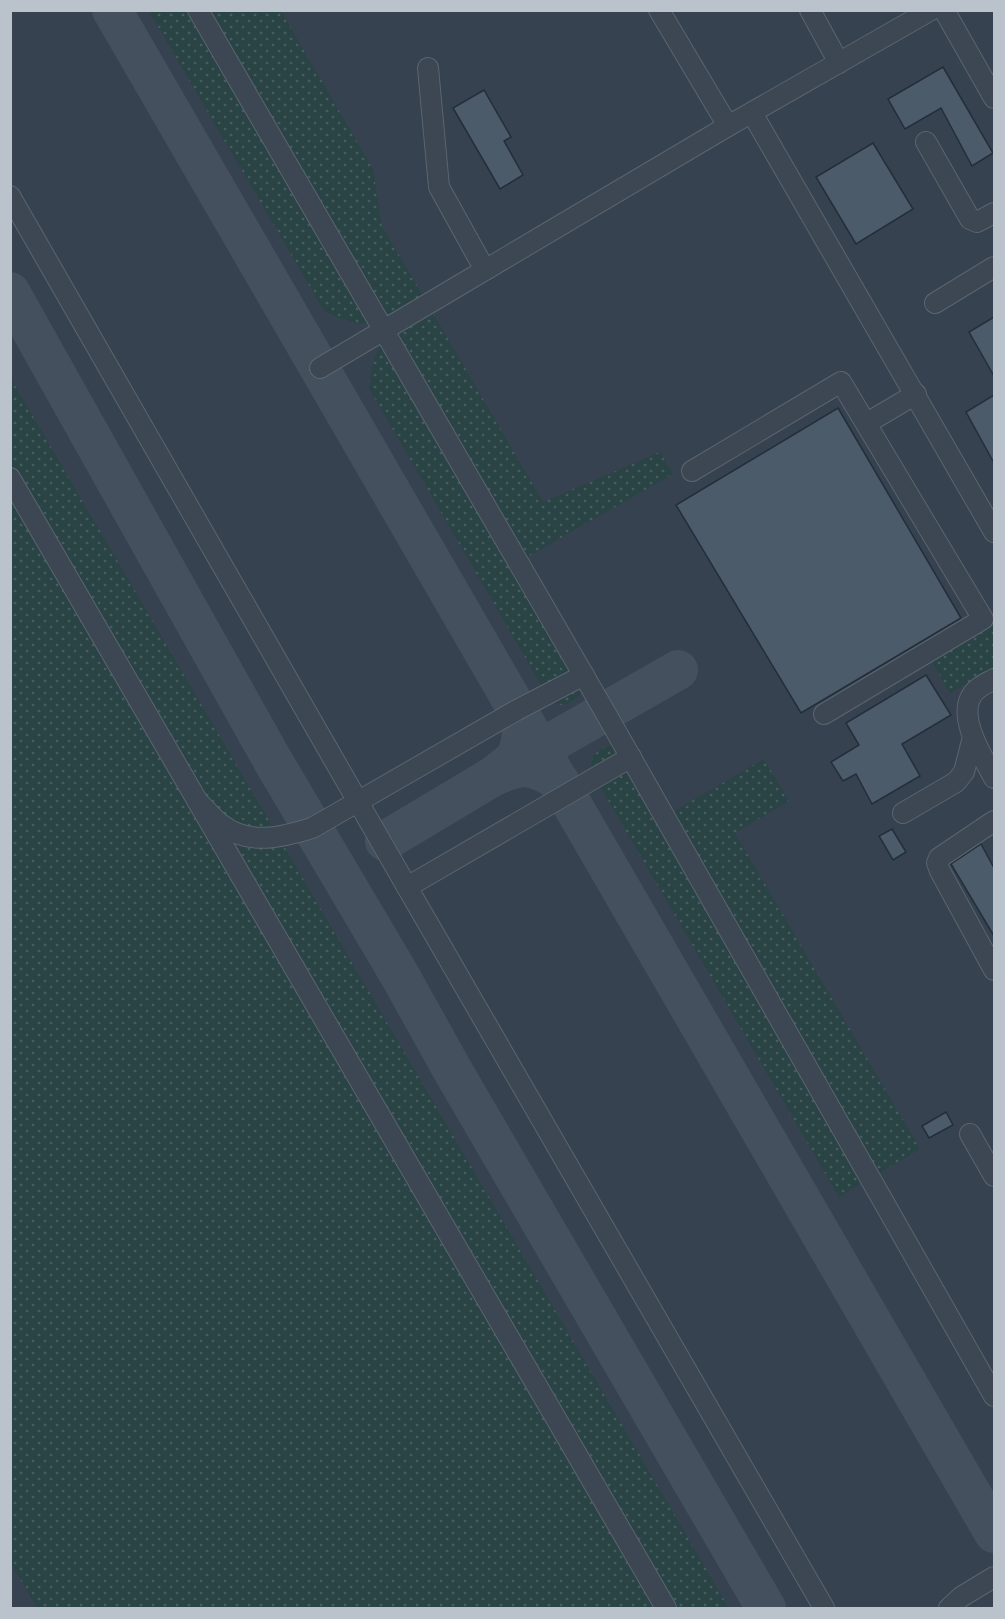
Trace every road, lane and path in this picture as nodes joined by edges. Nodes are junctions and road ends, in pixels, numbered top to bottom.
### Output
1 (198, 10) edge
2 (659, 10) edge
3 (810, 10) edge
4 (931, 10) edge
5 (944, 10) edge
6 (839, 63) junction
7 (428, 68) dead end
8 (994, 98) edge
9 (752, 112) junction
10 (728, 126) junction
11 (926, 142) dead end
12 (10, 196) edge
13 (994, 213) edge
14 (994, 267) edge
15 (485, 270) junction
16 (935, 303) dead end
17 (384, 330) junction
18 (320, 368) dead end
19 (916, 394) junction
20 (867, 423) junction
21 (692, 471) dead end
22 (10, 478) edge
23 (994, 532) edge
24 (989, 618) edge
25 (584, 675) junction
26 (994, 679) edge
27 (824, 714) dead end
28 (974, 737) junction
29 (630, 757) junction
30 (994, 778) edge
31 (198, 802) junction
32 (358, 802) junction
33 (903, 813) dead end
34 (994, 820) edge
35 (407, 887) junction
36 (994, 970) edge
37 (970, 1134) dead end
38 (994, 1176) edge
39 (994, 1396) edge
40 (994, 1577) edge
41 (666, 1608) edge
42 (824, 1608) edge
43 (949, 1608) edge

1 - 17 lane
2 - 10 lane
3 - 6 lane
4 - 6 lane
5 - 8 lane
6 - 9 lane
7 - 15 lane
9 - 10 lane
9 - 19 lane
10 - 15 lane
11 - 13 lane
12 - 32 lane
14 - 16 lane
15 - 17 lane
17 - 18 lane
17 - 25 lane
19 - 20 lane
19 - 23 lane
20 - 21 lane
20 - 24 lane
22 - 31 lane
24 - 27 lane
25 - 29 lane
25 - 32 lane
26 - 28 lane
28 - 30 lane
28 - 33 lane
29 - 35 lane
29 - 39 lane
31 - 32 lane
31 - 41 lane
32 - 35 lane
34 - 36 lane
35 - 42 lane
37 - 38 lane
40 - 43 lane

